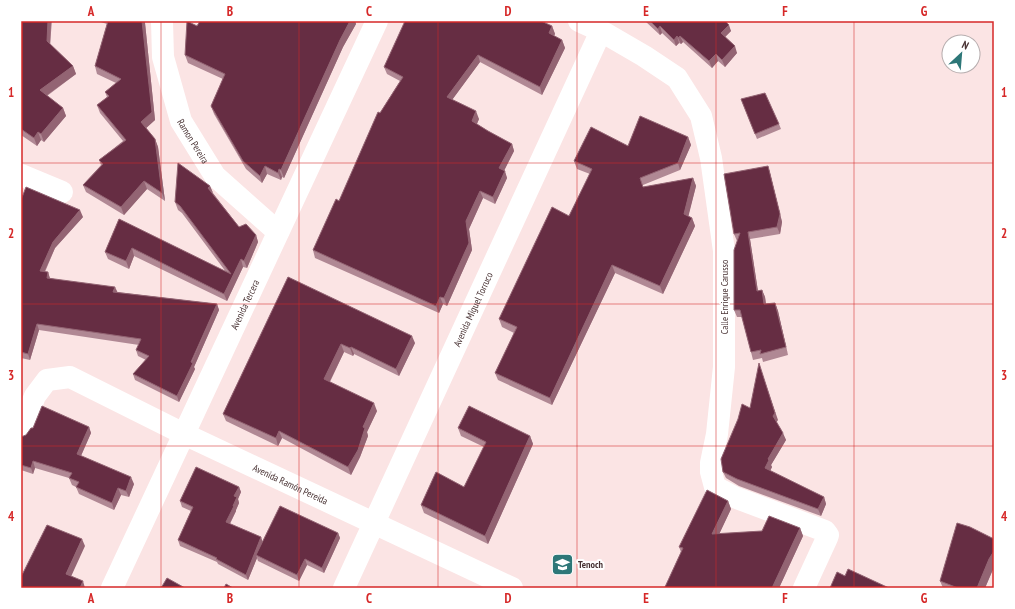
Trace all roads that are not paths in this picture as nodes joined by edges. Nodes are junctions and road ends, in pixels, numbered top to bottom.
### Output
1 (162, 21) edge
2 (377, 21) edge
3 (579, 21) edge
4 (601, 31) junction
5 (21, 176) edge
6 (62, 192) dead end
7 (278, 232) junction
8 (21, 431) edge
9 (184, 434) junction
10 (374, 524) junction
11 (112, 588) edge
12 (344, 588) edge
13 (512, 588) edge
14 (804, 588) edge

1 - 7 street, Ramon Pereira
2 - 7 street, Avenida Tercera
3 - 4 street
4 - 10 street, Avenida Miguel Torruco
4 - 14 street, Calle Enrique Carusso
5 - 6 street
7 - 9 street, Avenida Tercera
8 - 9 street, Avenida Ramón Pereida
9 - 10 street, Avenida Ramón Pereida
9 - 11 street, Avenida Tercera
10 - 12 street, Avenida Miguel Torruco
10 - 13 street, Avenida Ramón Pereida

